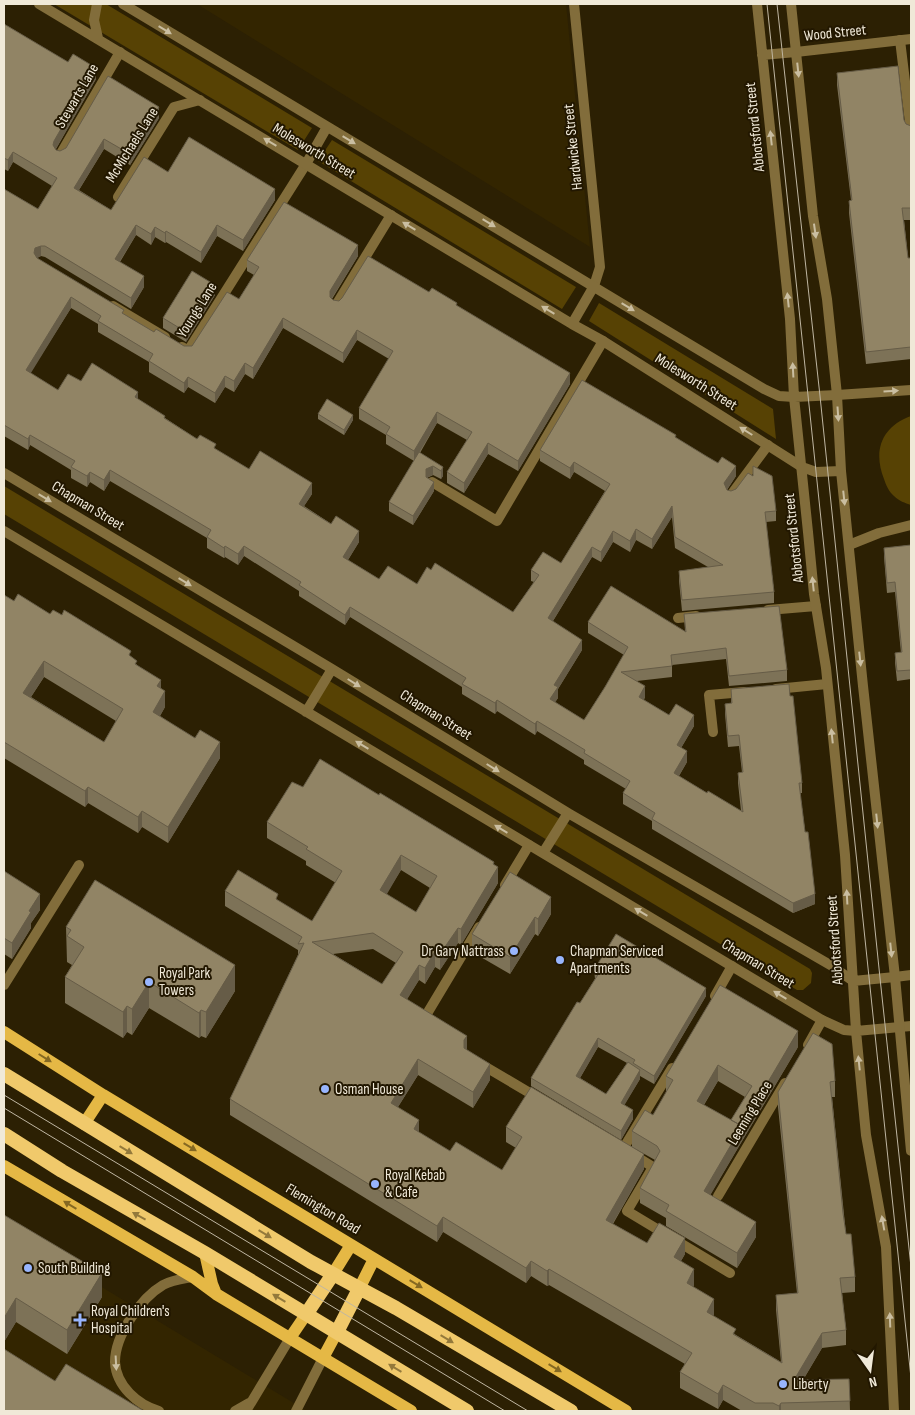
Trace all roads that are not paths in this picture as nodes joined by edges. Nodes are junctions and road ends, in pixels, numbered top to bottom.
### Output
1 (40, 4) edge
2 (97, 4) edge
3 (123, 4) edge
4 (574, 4) edge
5 (757, 4) edge
6 (791, 4) edge
7 (98, 38) junction
8 (911, 39) edge
9 (900, 40) junction
10 (120, 52) junction
11 (796, 52) junction
12 (762, 55) junction
13 (200, 100) junction
14 (327, 127) junction
15 (911, 131) edge
16 (60, 155) edge
17 (306, 164) junction
18 (118, 197) edge
19 (391, 215) junction
20 (594, 286) junction
21 (106, 302) edge
22 (336, 305) edge
23 (572, 324) junction
24 (603, 341) junction
25 (911, 390) edge
26 (837, 395) junction
27 (794, 397) junction
28 (768, 445) junction
29 (802, 468) junction
30 (841, 471) junction
31 (4, 473) edge
32 (432, 482) edge
33 (731, 495) edge
34 (911, 525) edge
35 (4, 531) edge
36 (849, 545) junction
37 (816, 606) junction
38 (753, 611) edge
39 (706, 616) edge
40 (678, 618) dead end
41 (332, 669) junction
42 (827, 684) junction
43 (306, 712) junction
44 (713, 732) dead end
45 (568, 814) junction
46 (528, 845) junction
47 (543, 853) junction
48 (79, 865) dead end
49 (499, 894) edge
50 (484, 919) edge
51 (732, 966) junction
52 (911, 975) edge
53 (895, 977) junction
54 (853, 981) junction
55 (4, 986) edge
56 (711, 1002) edge
57 (425, 1017) edge
58 (822, 1020) junction
59 (911, 1026) edge
60 (900, 1027) junction
61 (856, 1031) junction
62 (4, 1032) edge
63 (802, 1056) edge
64 (470, 1058) edge
65 (677, 1059) edge
66 (792, 1072) edge
67 (4, 1074) edge
68 (103, 1095) junction
69 (547, 1103) edge
70 (84, 1124) junction
71 (4, 1134) edge
72 (911, 1151) edge
73 (4, 1166) edge
74 (718, 1196) dead end
75 (351, 1245) junction
76 (205, 1253) junction
77 (374, 1258) junction
78 (730, 1273) dead end
79 (333, 1274) junction
80 (193, 1277) junction
81 (359, 1289) junction
82 (216, 1294) junction
83 (307, 1314) junction
84 (337, 1332) junction
85 (290, 1338) junction
86 (324, 1358) junction
87 (244, 1407) edge
88 (159, 1411) edge
89 (226, 1411) edge
90 (296, 1411) edge
91 (412, 1411) edge
92 (467, 1411) edge
93 (570, 1411) edge
94 (626, 1411) edge
95 (894, 1411) edge

1 - 7 street, Molesworth Street
2 - 7 street
3 -> 14 street, Molesworth Street
4 - 20 street, Hardwicke Street
5 - 12 street, Abbotsford Street
6 - 11 street
7 - 10 street, Molesworth Street
8 - 9 street, Wood Street
9 - 11 street, Wood Street
9 - 15 street
10 - 13 street, Molesworth Street
10 - 16 street, Stewarts Lane
11 - 12 street, Wood Street
11 -> 26 street
27 -> 12 street, Abbotsford Street
17 -> 13 street, Molesworth Street
13 - 18 street, McMichaels Lane
14 - 17 street
14 -> 20 street, Molesworth Street
17 - 19 street, Molesworth Street
17 - 21 street, Youngs Lane
19 - 22 street
23 -> 19 street, Molesworth Street
20 - 23 street
20 -> 27 street, Molesworth Street
23 - 24 street, Molesworth Street
28 -> 24 street, Molesworth Street
24 - 32 street
26 -> 25 street
26 - 27 street
26 -> 30 street
27 - 29 street, Abbotsford Street
28 - 29 street, Molesworth Street
28 - 33 street
29 - 30 street
37 -> 29 street, Abbotsford Street
30 -> 36 street
31 -> 41 street, Chapman Street
34 - 36 street
35 - 43 street, Chapman Street
36 -> 53 street
37 - 38 street
37 - 42 street, Abbotsford Street
39 - 40 street
41 - 43 street
41 -> 45 street, Chapman Street
42 - 44 street
54 -> 42 street, Abbotsford Street
46 -> 43 street, Chapman Street
45 - 47 street
45 - 54 street, Chapman Street
46 - 47 street, Chapman Street
46 - 49 street
51 -> 47 street, Chapman Street
48 - 55 street
50 - 57 street
51 - 56 street
58 -> 51 street, Chapman Street
52 - 53 street
53 - 54 street
53 - 60 street
54 - 61 street, Abbotsford Street
58 - 61 street, Chapman Street
58 - 63 street
59 - 60 street
60 - 61 street
60 - 72 street
95 -> 61 street, Abbotsford Street
62 -> 68 main road, Flemington Road
64 - 69 street
65 - 78 street
66 - 74 street, Leeming Place
67 - 70 highway
68 - 70 main road
68 -> 75 main road, Flemington Road
70 -> 79 highway
76 -> 71 highway
80 -> 73 main road
75 - 77 main road, Flemington Road
75 - 79 main road
76 - 82 main road
83 -> 76 highway
77 - 81 main road
77 -> 94 main road, Flemington Road
79 - 81 highway
79 - 83 highway
80 - 82 main road
80 -> 88 street
81 - 84 highway
81 -> 93 highway
82 - 85 main road
83 - 84 highway
83 - 85 main road
84 - 86 main road
92 -> 84 highway
85 - 86 main road
85 - 87 street
86 - 90 street
86 - 91 main road
87 - 89 street

